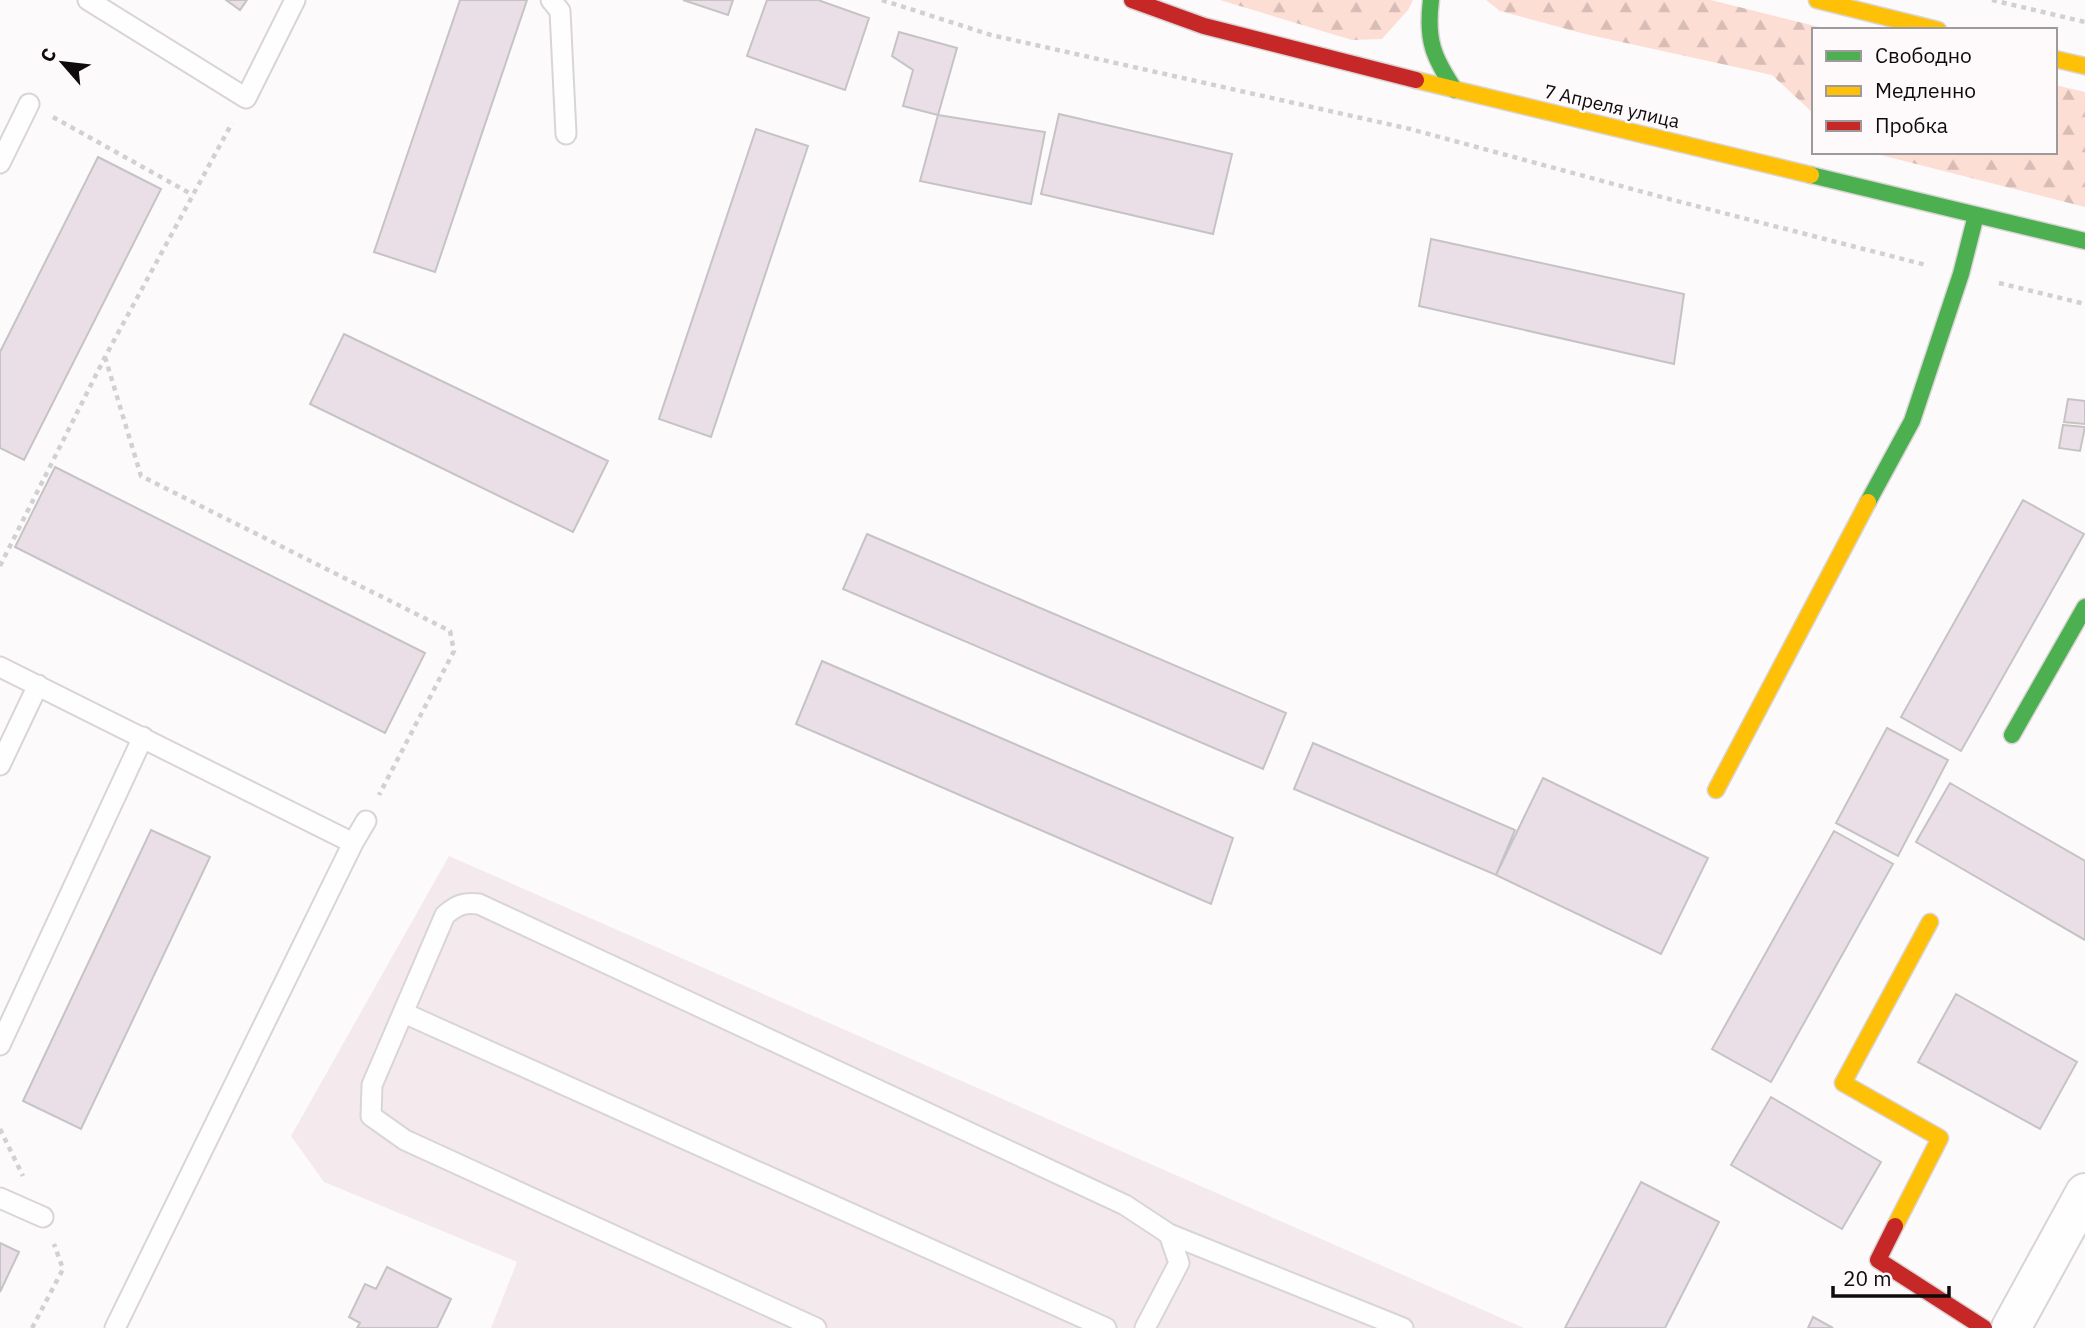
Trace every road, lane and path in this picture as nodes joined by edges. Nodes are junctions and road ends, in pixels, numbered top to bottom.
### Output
1 (88, 0) edge
2 (295, 0) edge
3 (551, 0) edge
4 (882, 0) edge
5 (1132, 0) edge
6 (1431, 0) edge
7 (1817, 0) edge
8 (1992, 0) edge
9 (2085, 22) edge
10 (1930, 28) edge
11 (2057, 59) edge
12 (2085, 66) edge
13 (1455, 90) junction
14 (246, 98) junction
15 (29, 104) joint
16 (566, 134) dead end
17 (0, 163) edge
18 (193, 195) junction
19 (1976, 215) junction
20 (2085, 241) edge
21 (1961, 274) junction
22 (2085, 304) edge
23 (105, 357) junction
24 (0, 566) edge
25 (2085, 607) edge
26 (0, 667) edge
27 (38, 685) junction
28 (2012, 736) dead end
29 (143, 737) junction
30 (0, 765) edge
31 (1716, 790) dead end
32 (366, 821) joint
33 (353, 843) junction
34 (1930, 922) dead end
35 (404, 1013) junction
36 (0, 1045) edge
37 (2085, 1193) edge
38 (0, 1198) edge
39 (43, 1217) joint
40 (1169, 1234) junction
41 (32, 1328) edge
42 (115, 1328) edge
43 (816, 1328) edge
44 (1106, 1328) edge
45 (1145, 1328) edge
46 (1403, 1328) edge
47 (1984, 1328) edge
48 (2011, 1328) edge

1 - 14 lane
2 - 14 lane
3 - 16 lane
4 - 21 path
5 - 13 street, 7 Апреля улица
6 - 13 street
7 - 10 street
8 - 9 path
11 - 12 street
13 - 19 street, 7 Апреля улица
14 - 18 path
15 - 17 lane
15 - 18 path
18 - 23 path
19 - 20 street, 7 Апреля улица
19 - 21 street
21 - 22 path
21 - 31 street
23 - 24 path
23 - 32 path
25 - 28 street
26 - 27 lane
27 - 29 lane
27 - 30 lane
29 - 33 lane
29 - 36 lane
32 - 33 lane
33 - 42 lane
34 - 47 street
35 - 40 lane
35 - 43 lane
35 - 44 lane
37 - 48 street
38 - 39 lane
39 - 41 path
40 - 45 lane
40 - 46 lane

